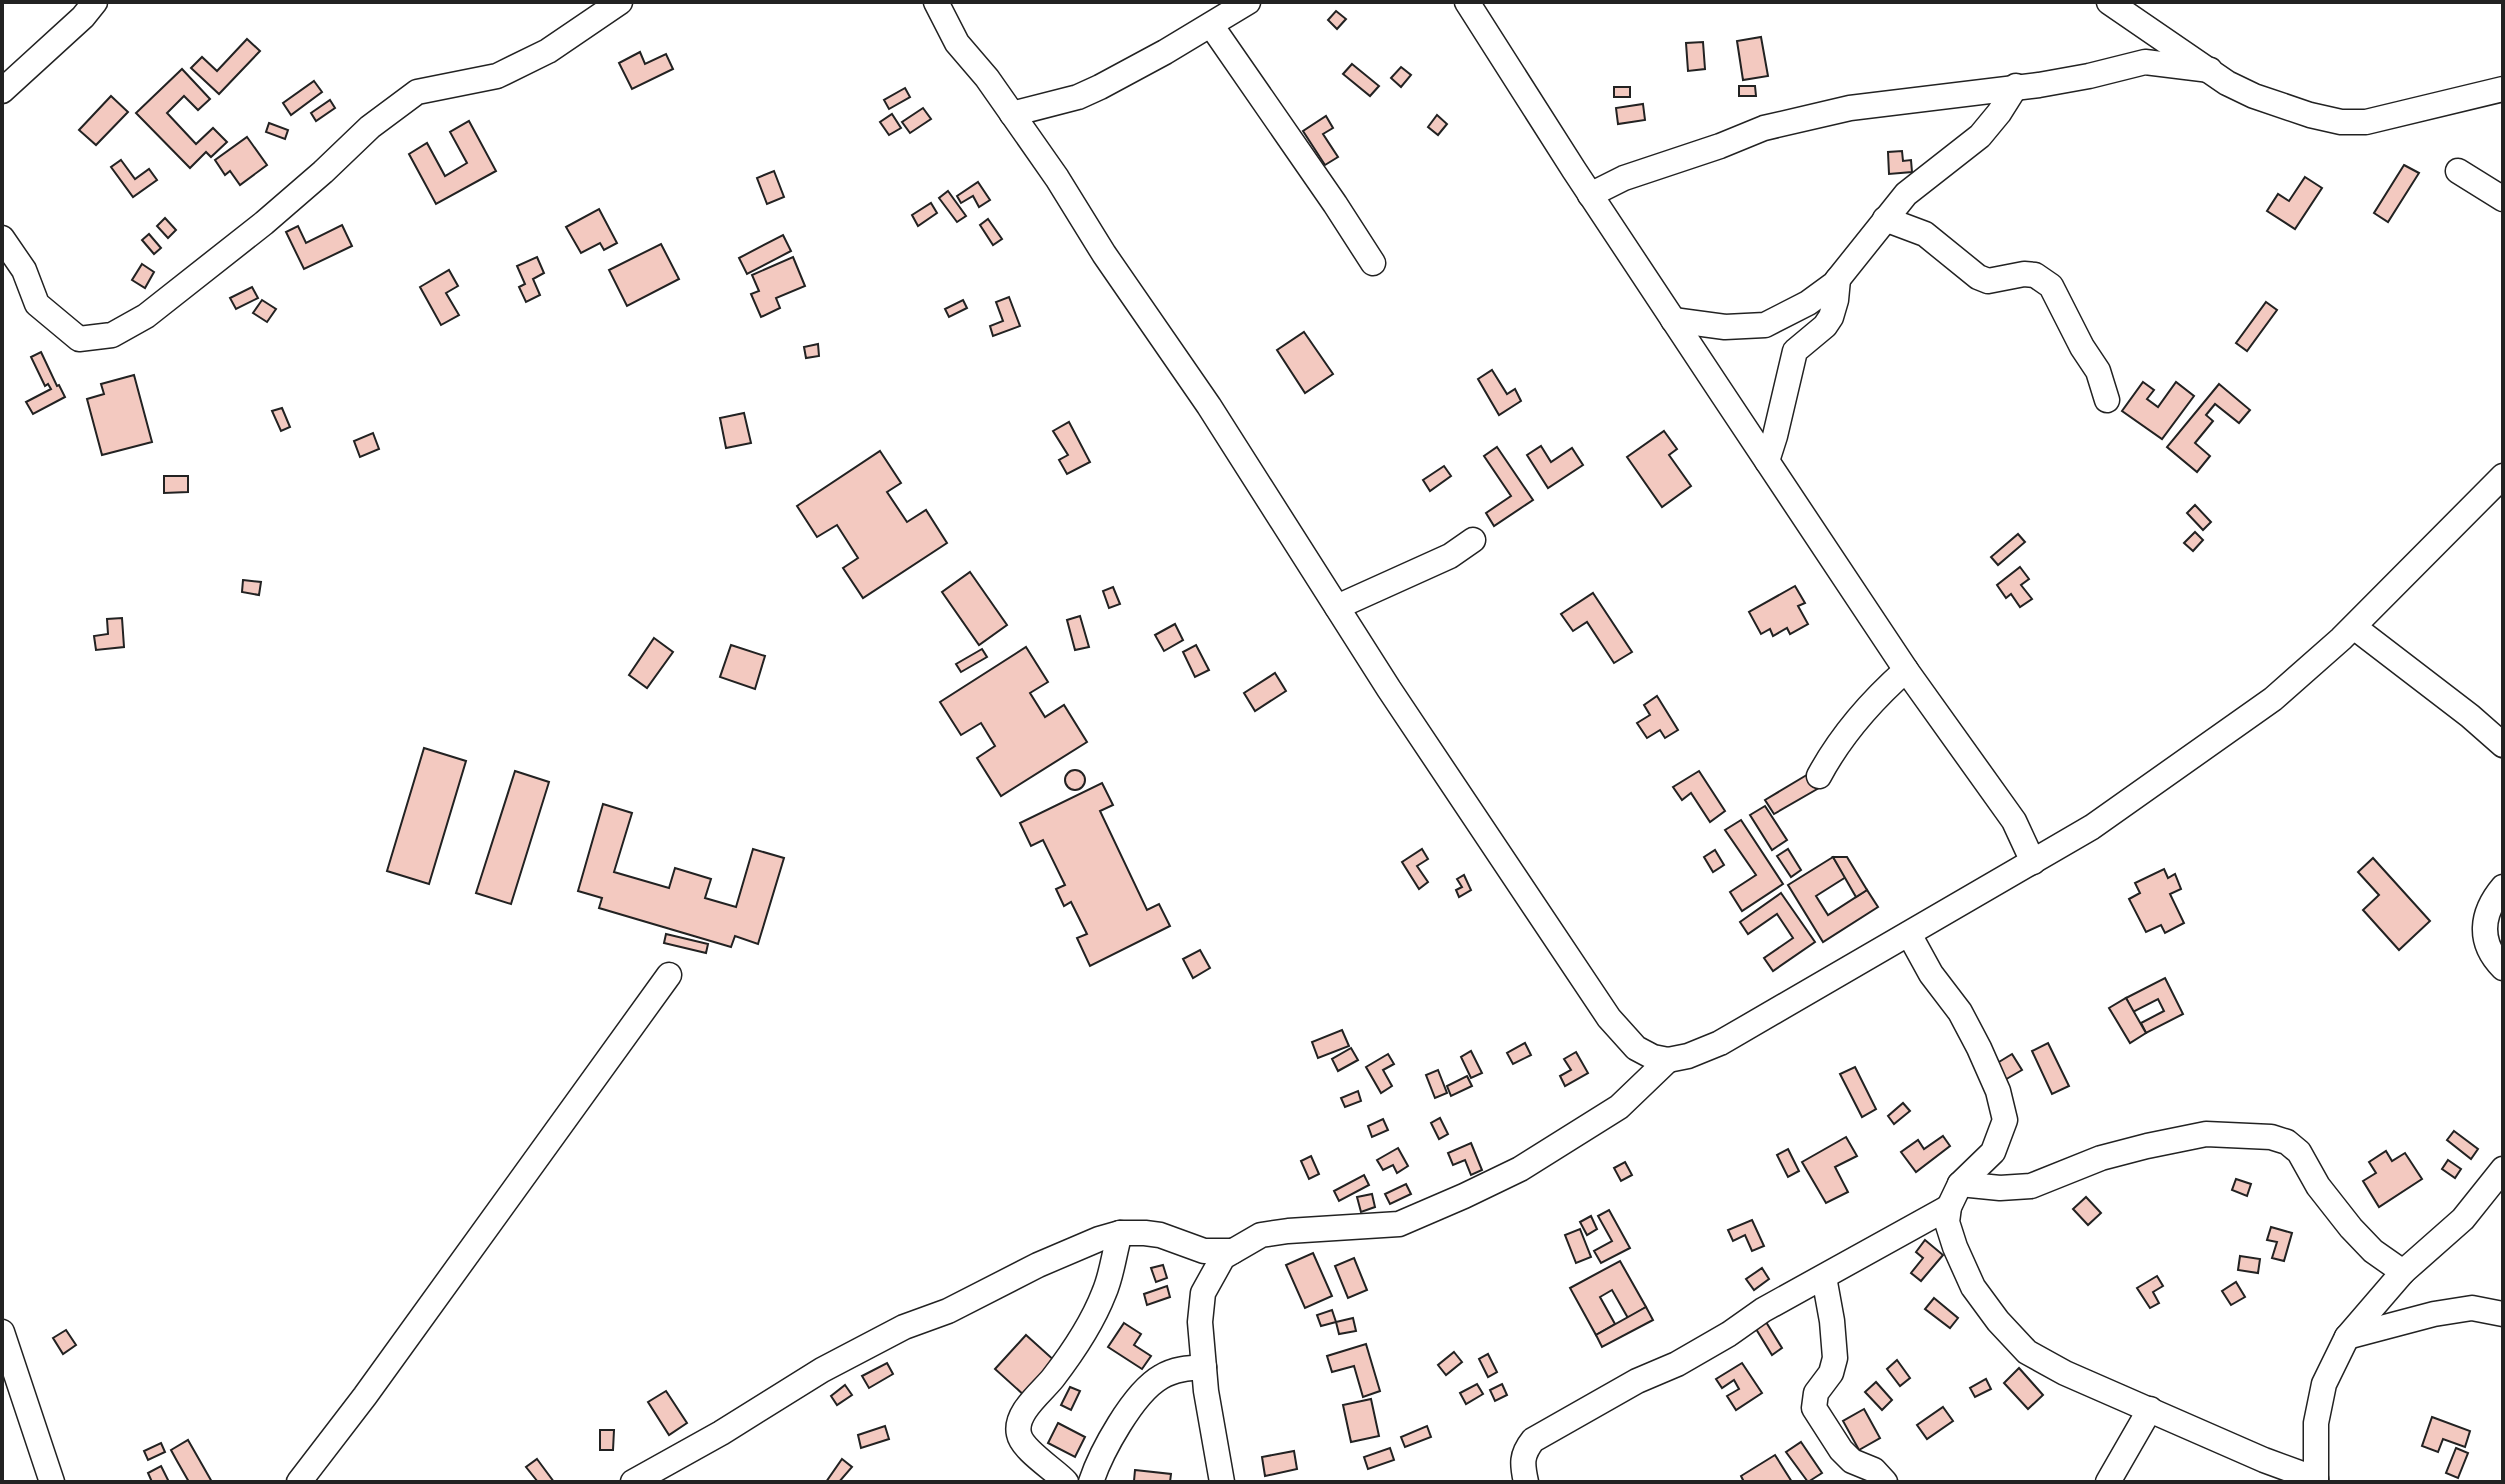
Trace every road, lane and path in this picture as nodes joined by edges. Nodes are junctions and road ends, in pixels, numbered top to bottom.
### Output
1 (95, 2) edge
2 (620, 2) edge
3 (936, 2) edge
4 (1248, 2) edge
5 (1467, 2) edge
6 (2109, 2) edge
7 (1211, 25) junction
8 (2210, 70) junction
9 (2016, 86) junction
10 (2503, 89) edge
11 (2, 91) edge
12 (1012, 114) junction
13 (2458, 171) dead end
14 (1590, 195) junction
15 (2503, 199) edge
16 (1885, 219) junction
17 (2, 238) edge
18 (1373, 263) dead end
19 (1838, 279) junction
20 (1673, 320) junction
21 (2107, 400) dead end
22 (1767, 461) junction
23 (2503, 476) edge
24 (1473, 540) dead end
25 (1337, 607) junction
26 (2354, 627) junction
27 (1906, 670) junction
28 (2503, 745) edge
29 (1819, 776) dead end
30 (2033, 862) junction
31 (2503, 887) edge
32 (1909, 934) junction
33 (2503, 968) edge
34 (669, 975) dead end
35 (1668, 1060) junction
36 (2503, 1169) edge
37 (1960, 1184) junction
38 (1949, 1207) junction
39 (1120, 1233) junction
40 (1233, 1251) junction
41 (2403, 1272) junction
42 (1824, 1277) junction
43 (2503, 1314) edge
44 (2, 1332) edge
45 (2347, 1337) junction
46 (1204, 1367) junction
47 (2150, 1409) junction
48 (2316, 1481) edge
49 (52, 1482) edge
50 (299, 1482) edge
51 (633, 1482) edge
52 (1066, 1482) edge
53 (1091, 1482) edge
54 (1222, 1482) edge
55 (1526, 1482) edge
56 (1885, 1482) edge
57 (2108, 1482) edge

1 - 11 street
2 - 17 street
3 - 12 street
4 - 7 street
5 - 14 street
6 - 8 street
7 - 12 street
7 - 18 street
8 - 9 street
8 - 10 street
9 - 14 street
9 - 16 street
12 - 25 street
13 - 15 street
14 - 20 street
16 - 19 street
16 - 21 street
19 - 20 street
19 - 22 street
20 - 22 street
22 - 27 street
23 - 26 street
24 - 25 street
25 - 35 street
26 - 28 street
26 - 30 street
27 - 29 street
27 - 30 street
30 - 32 street
31 - 33 street
32 - 35 street
32 - 37 street
34 - 50 street
35 - 40 street
36 - 41 street
37 - 38 street
37 - 41 street
38 - 42 street
38 - 47 street
39 - 40 street
39 - 51 street
39 - 52 street
40 - 46 street
41 - 45 street
42 - 55 street
42 - 56 street
43 - 45 street
44 - 49 street
45 - 48 street
46 - 53 street
46 - 54 street
47 - 48 street
47 - 57 street

